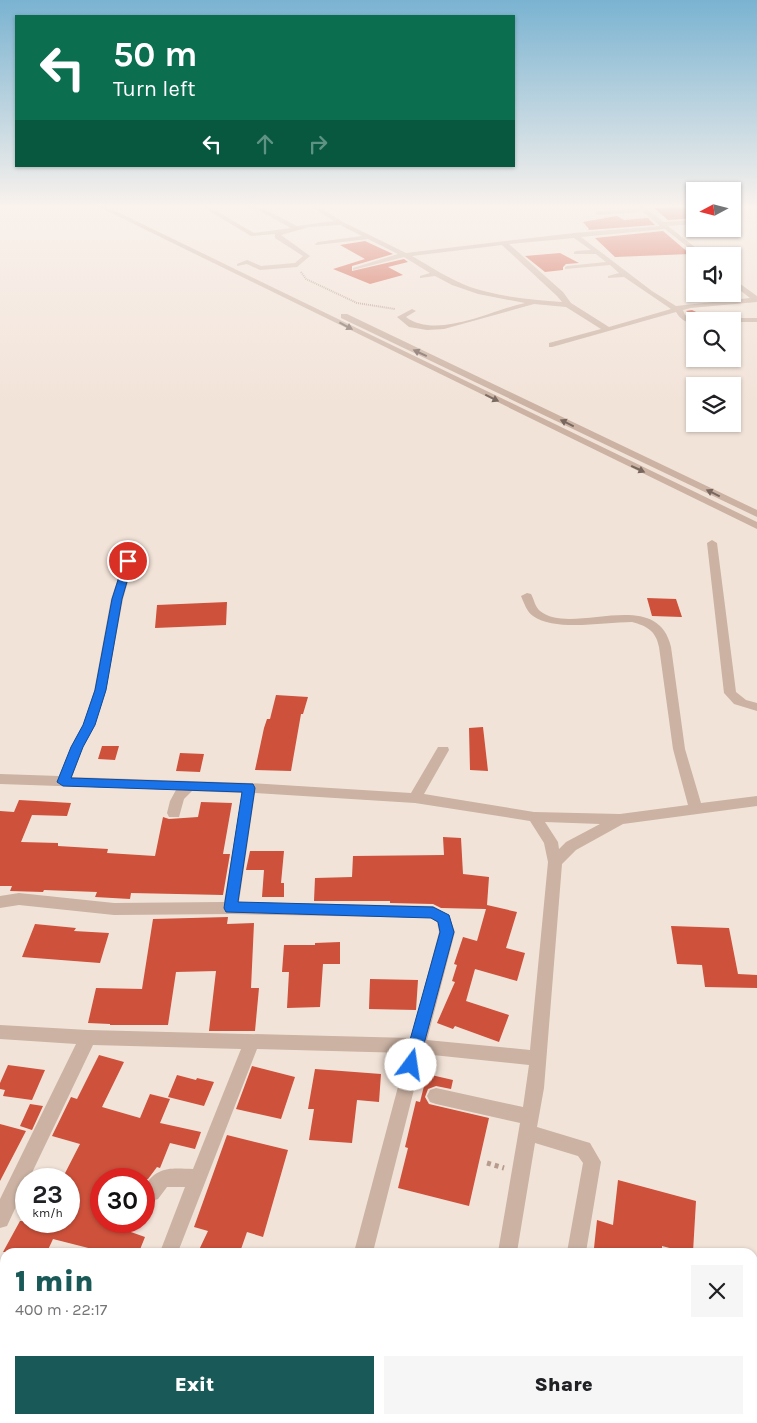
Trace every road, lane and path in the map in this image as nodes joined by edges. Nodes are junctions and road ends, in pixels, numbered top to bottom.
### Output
1 (234, 271) edge
2 (251, 271) edge
3 (300, 271) edge
4 (434, 271) edge
5 (535, 271) edge
6 (623, 271) edge
7 (437, 273) junction
8 (626, 274) junction
9 (422, 277) dead end
10 (610, 277) dead end
11 (741, 287) edge
12 (757, 291) edge
13 (747, 292) junction
14 (757, 300) edge
15 (540, 303) junction
16 (568, 305) junction
17 (585, 308) dead end
18 (576, 309) junction
19 (677, 309) junction
20 (412, 311) joint
21 (686, 318) edge
22 (741, 320) edge
23 (757, 320) edge
24 (609, 330) junction
25 (552, 345) dead end
26 (757, 514) edge
27 (757, 526) edge
28 (712, 543) dead end
29 (128, 561) dead end
30 (527, 596) dead end
31 (757, 707) edge
32 (442, 750) dead end
33 (0, 780) edge
34 (63, 782) junction
35 (189, 786) junction
36 (249, 788) junction
37 (415, 798) junction
38 (757, 801) edge
39 (696, 810) junction
40 (174, 813) dead end
41 (534, 817) junction
42 (620, 819) junction
43 (556, 862) junction
44 (0, 902) edge
45 (231, 908) junction
46 (0, 1032) edge
47 (88, 1037) junction
48 (252, 1041) junction
49 (416, 1046) junction
50 (538, 1058) junction
51 (436, 1096) dead end
52 (530, 1125) junction
53 (199, 1178) junction
54 (155, 1187) edge
55 (0, 1219) edge
56 (171, 1248) edge
57 (365, 1248) edge
58 (507, 1248) edge
59 (578, 1248) edge

1 -> 27 street
26 -> 2 street
3 - 20 path
4 - 7 street
5 - 16 street
6 - 8 street
7 - 9 street
7 - 15 street
8 - 10 street
8 - 19 street
11 - 13 street
12 - 13 street
13 - 14 street
14 - 19 street
15 - 16 street
15 - 20 street
16 - 18 street
17 - 18 street
18 - 24 street
19 - 21 street
19 - 24 street
22 - 23 street
24 - 25 street
28 - 31 street
29 - 34 street
30 - 39 street
32 - 37 street
33 - 34 street
34 - 35 street
35 - 36 street
35 - 40 street
36 - 37 street
36 - 45 street
37 - 41 street
38 - 39 street
39 - 42 street
41 - 42 street
41 - 43 street
42 - 43 street
43 - 50 street
44 - 45 street
45 - 49 street
46 - 47 street
47 - 48 street
47 - 55 street
48 - 49 street
48 - 53 street
49 - 50 street
49 - 57 street
50 - 52 street
51 - 52 street
52 - 58 street
52 - 59 street
53 - 54 street
53 - 56 street

